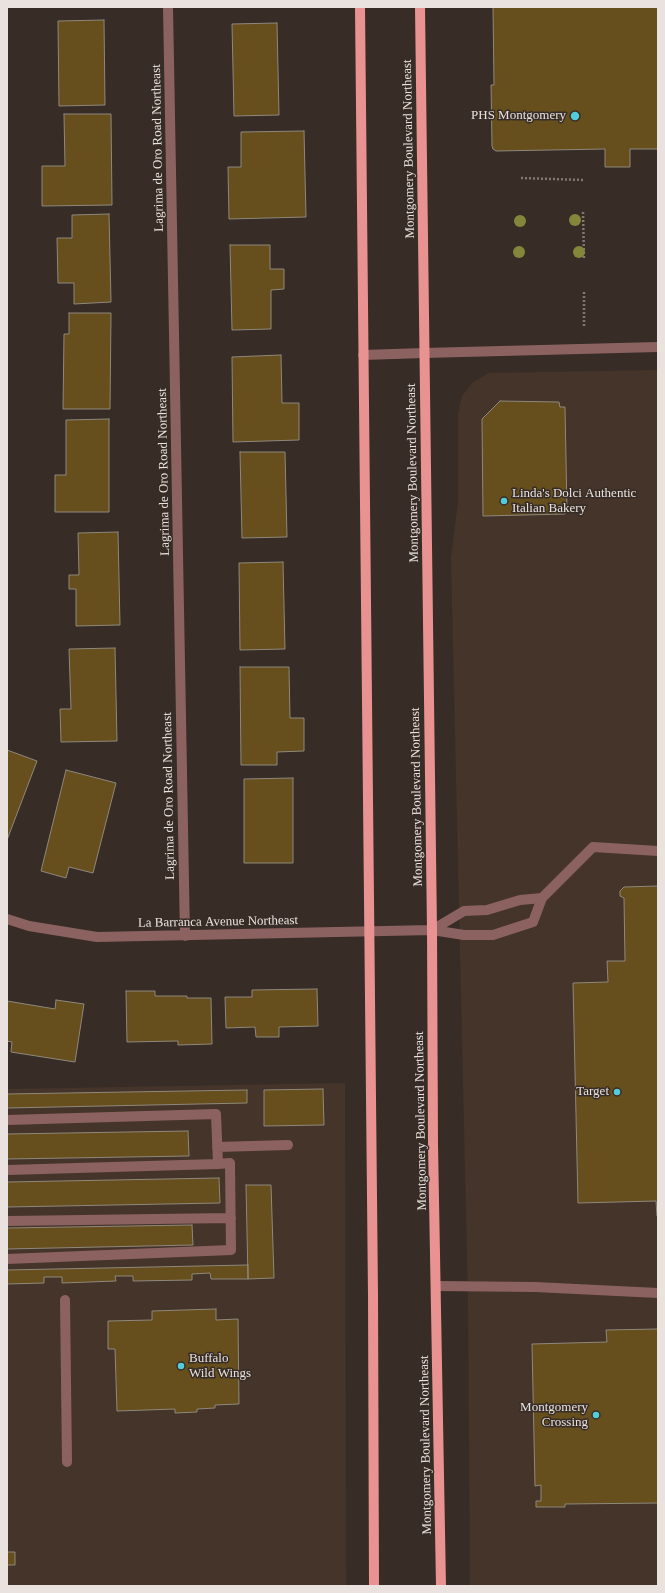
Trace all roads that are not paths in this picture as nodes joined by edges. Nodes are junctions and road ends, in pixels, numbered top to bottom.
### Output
1 (168, 7) edge
2 (360, 7) edge
3 (420, 7) edge
4 (658, 348) edge
5 (424, 353) junction
6 (363, 355) junction
7 (658, 851) edge
8 (542, 898) junction
9 (7, 919) edge
10 (432, 930) junction
11 (369, 931) junction
12 (185, 936) junction
13 (7, 1120) edge
14 (288, 1145) dead end
15 (217, 1147) junction
16 (218, 1164) junction
17 (7, 1170) edge
18 (231, 1218) junction
19 (7, 1221) edge
20 (7, 1259) edge
21 (436, 1286) junction
22 (658, 1293) edge
23 (65, 1300) dead end
24 (67, 1462) dead end
25 (374, 1586) edge
26 (441, 1586) edge

1 - 12 street, Lagrima de Oro Road Northeast
2 - 6 main road
3 - 5 main road, Montgomery Boulevard Northeast
4 - 5 street
5 - 6 street
5 - 10 main road, Montgomery Boulevard Northeast
6 - 11 main road
7 - 8 street, La Barranca Avenue Northeast
8 - 10 street, La Barranca Avenue Northeast
8 - 10 street, La Barranca Avenue Northeast
9 - 12 street, La Barranca Avenue Northeast
10 - 11 street, La Barranca Avenue Northeast
10 - 21 main road, Montgomery Boulevard Northeast
11 - 12 street, La Barranca Avenue Northeast
11 - 25 main road
13 - 15 street
14 - 15 street
15 - 16 street
16 - 17 street
16 - 18 street
18 - 19 street
18 - 20 street
21 - 22 street
21 - 26 main road, Montgomery Boulevard Northeast
23 - 24 street

